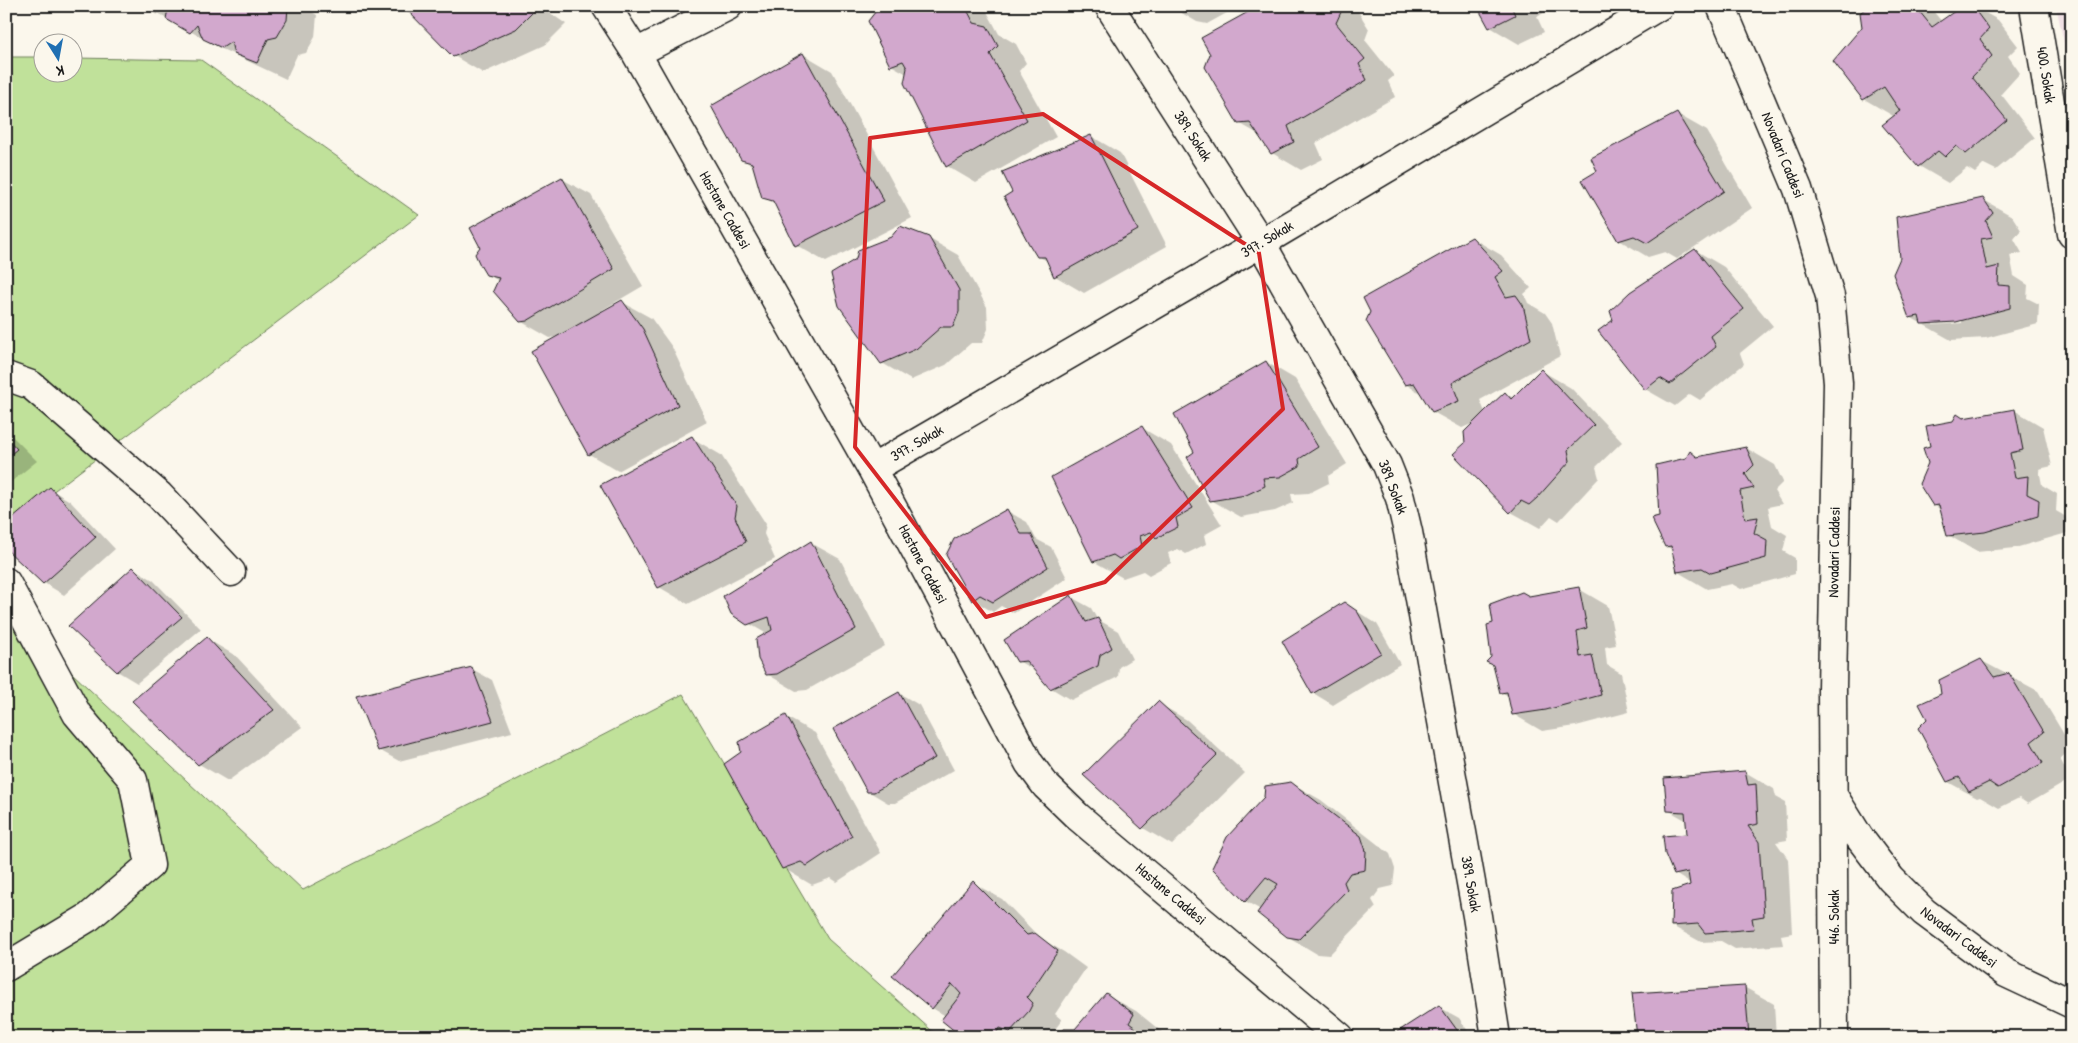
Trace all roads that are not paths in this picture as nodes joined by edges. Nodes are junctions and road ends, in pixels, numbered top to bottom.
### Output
1 (606, 6) edge
2 (728, 6) edge
3 (1109, 6) edge
4 (1659, 6) edge
5 (1721, 6) edge
6 (2034, 6) edge
7 (636, 53) junction
8 (2072, 234) edge
9 (1261, 243) junction
10 (6, 376) edge
11 (872, 469) junction
12 (231, 572) dead end
13 (6, 582) edge
14 (1834, 796) junction
15 (6, 967) edge
16 (2072, 1004) edge
17 (1340, 1037) edge
18 (1496, 1037) edge
19 (1834, 1037) edge

1 - 7 street, Hastane Caddesi
2 - 7 street
3 - 9 street, 389. Sokak
4 - 9 street, 397. Sokak
5 - 14 street, Novadari Caddesi
6 - 8 street, 400. Sokak
7 - 11 street, Hastane Caddesi
9 - 11 street, 397. Sokak
9 - 18 street, 389. Sokak
10 - 12 street
11 - 17 street, Hastane Caddesi
13 - 15 street
14 - 16 street, Novadari Caddesi
14 - 19 street, 446. Sokak

